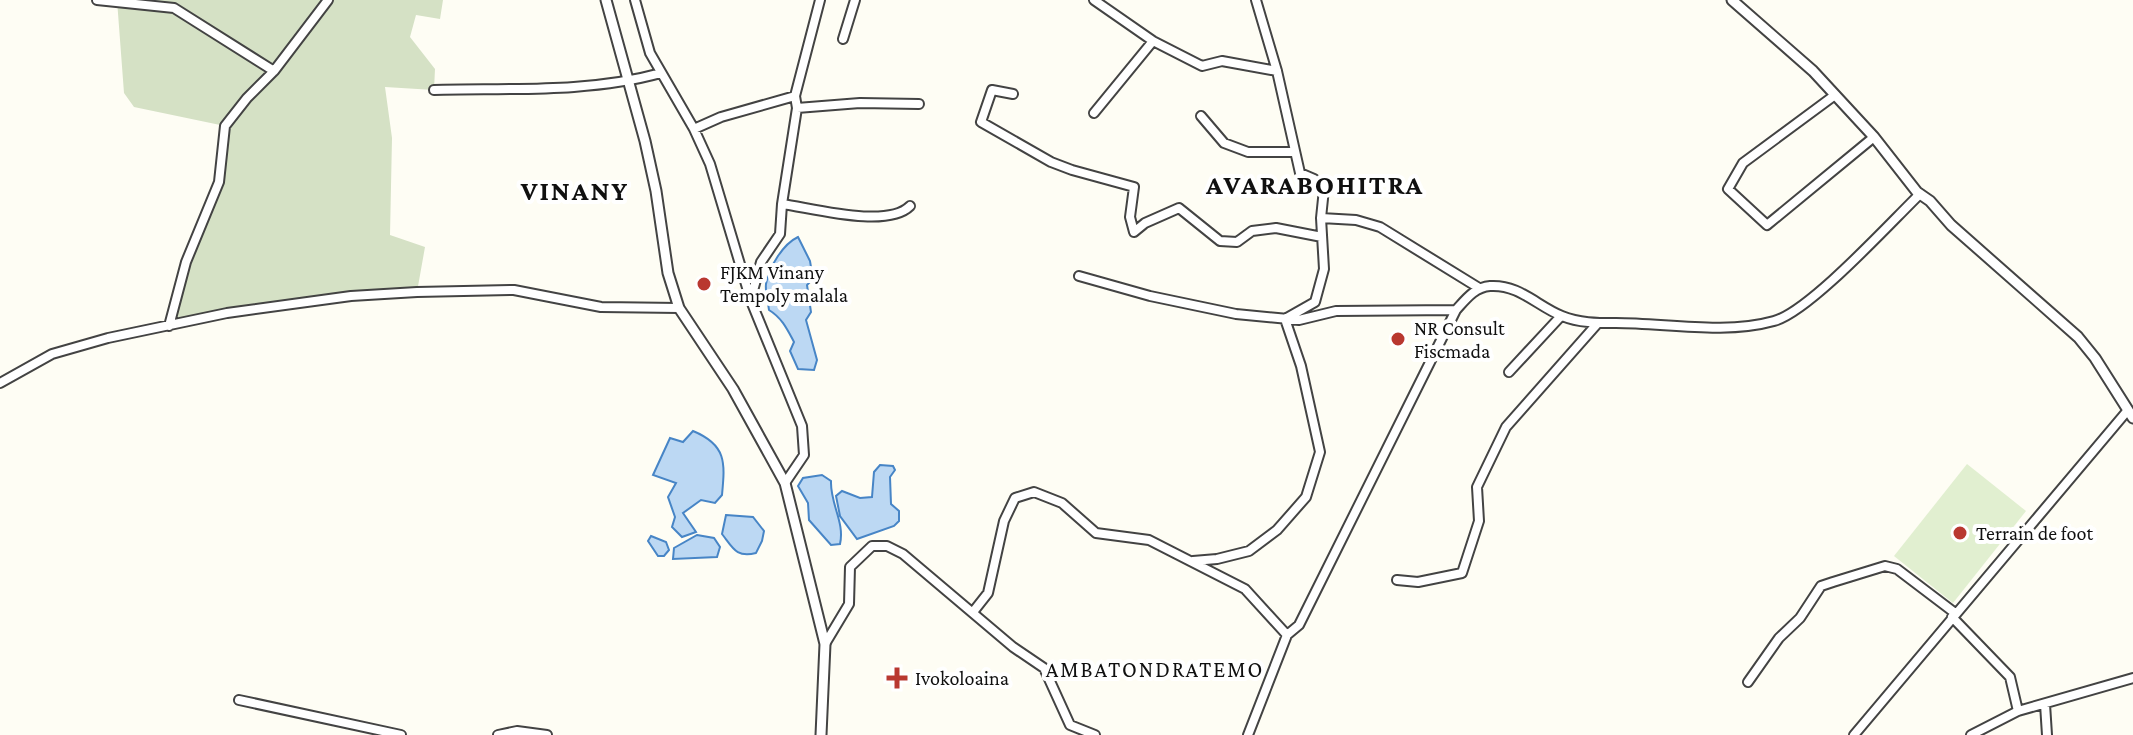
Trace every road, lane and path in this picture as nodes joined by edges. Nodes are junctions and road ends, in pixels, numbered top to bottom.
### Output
1 (97, 0) edge
2 (328, 0) edge
3 (606, 0) edge
4 (635, 0) edge
5 (820, 0) edge
6 (855, 0) edge
7 (1094, 0) edge
8 (1256, 0) edge
9 (1732, 0) edge
10 (843, 39) dead end
11 (1153, 41) junction
12 (274, 71) junction
13 (1277, 71) junction
14 (661, 73) junction
15 (630, 82) junction
16 (434, 90) dead end
17 (1013, 94) dead end
18 (1835, 95) junction
19 (795, 96) junction
20 (919, 104) dead end
21 (797, 108) junction
22 (1094, 113) dead end
23 (1201, 116) dead end
24 (694, 129) junction
25 (1874, 137) junction
26 (1295, 152) junction
27 (1920, 194) junction
28 (782, 204) junction
29 (910, 206) dead end
30 (1321, 218) junction
31 (1322, 237) junction
32 (1079, 276) dead end
33 (1479, 288) junction
34 (751, 301) junction
35 (679, 308) junction
36 (1456, 310) junction
37 (1561, 316) junction
38 (1285, 319) junction
39 (1597, 324) junction
40 (169, 326) junction
41 (1509, 372) dead end
42 (0, 383) edge
43 (2131, 414) edge
44 (785, 483) junction
45 (1192, 561) junction
46 (1397, 580) dead end
47 (973, 612) junction
48 (1953, 615) junction
49 (1287, 635) junction
50 (825, 644) junction
51 (2133, 678) edge
52 (1748, 682) dead end
53 (239, 700) dead end
54 (2045, 704) junction
55 (2018, 711) junction
56 (401, 735) edge
57 (498, 735) edge
58 (547, 735) edge
59 (821, 735) edge
60 (1095, 735) edge
61 (1248, 735) edge
62 (1854, 735) edge
63 (1971, 735) edge
64 (2047, 735) edge

1 - 12 street
2 - 12 street
3 - 15 street
4 - 14 street
5 - 19 street
6 - 10 street
7 - 11 street
8 - 13 street
9 - 18 street
11 - 13 street
11 - 22 street
12 - 40 street
13 - 26 street
14 - 15 street
14 - 24 street
15 - 16 street
15 - 35 street
17 - 31 street
18 - 25 street
18 - 25 street
19 - 21 street
19 - 24 street
20 - 21 street
21 - 28 street
23 - 26 street
24 - 34 street
25 - 27 street
26 - 30 street
27 - 39 street
27 - 43 street
28 - 29 street
28 - 34 street
30 - 31 street
30 - 33 street
31 - 38 street
32 - 38 street
33 - 36 street
33 - 37 street
34 - 44 street
35 - 40 street
35 - 44 street
36 - 38 street
36 - 49 street
37 - 39 street
37 - 41 street
38 - 45 street
39 - 46 street
40 - 42 street
43 - 48 street
44 - 50 street
45 - 47 street
45 - 49 street
47 - 50 street
47 - 60 street
48 - 52 street
48 - 55 street
48 - 62 street
49 - 61 street
50 - 59 street
51 - 54 street
53 - 56 street
54 - 55 street
54 - 64 street
55 - 63 street
57 - 58 street

